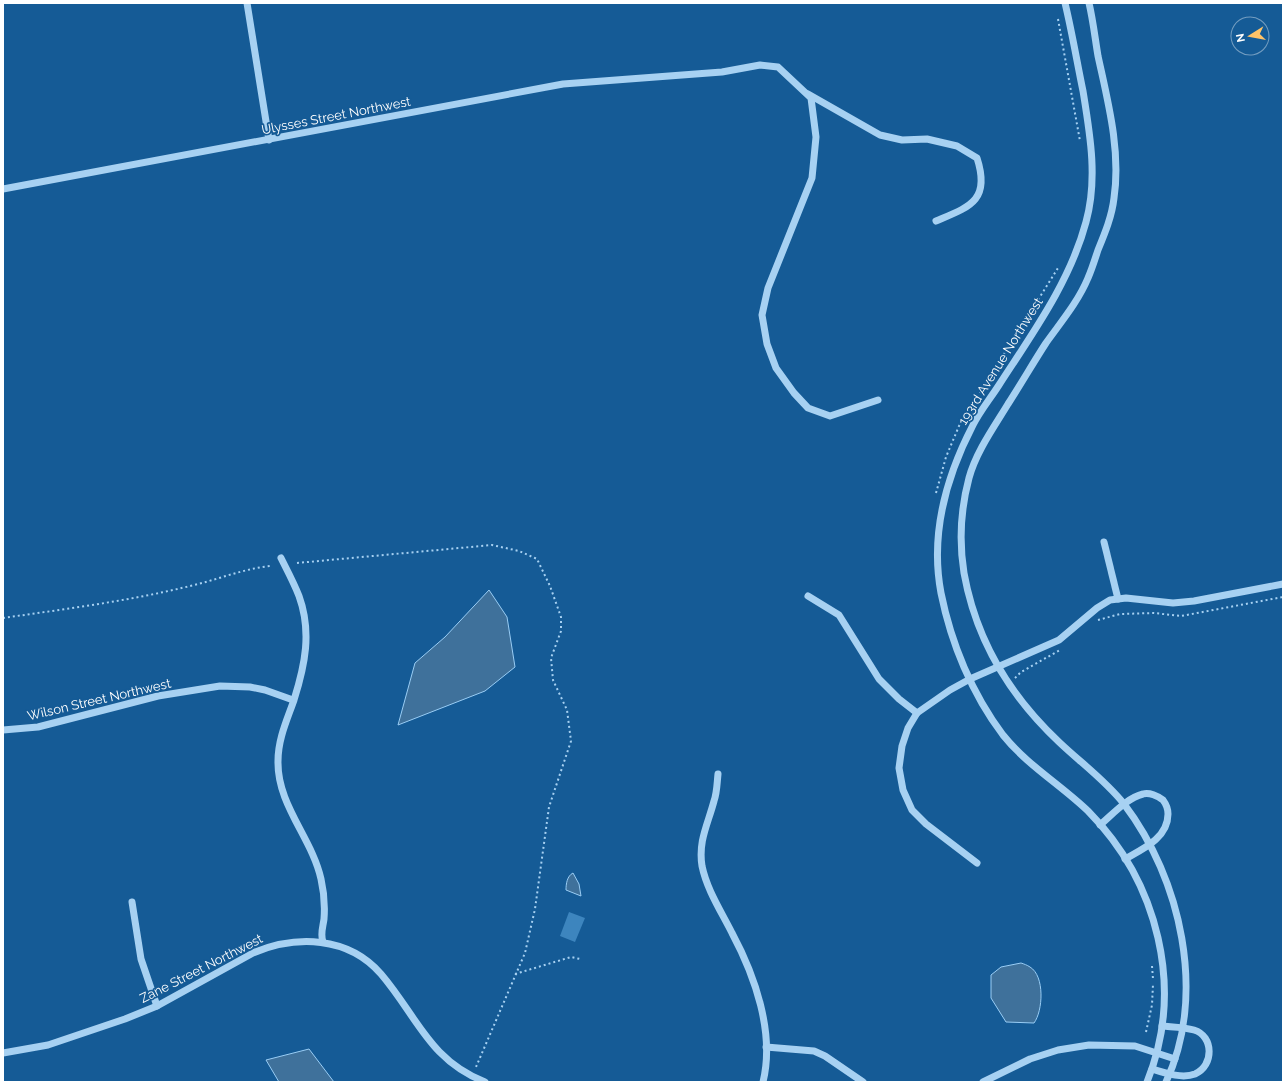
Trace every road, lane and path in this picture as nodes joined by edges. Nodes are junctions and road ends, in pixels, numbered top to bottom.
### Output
1 (247, 3) edge
2 (1066, 3) edge
3 (1089, 3) edge
4 (1058, 18) dead end
5 (807, 94) junction
6 (269, 140) junction
7 (1081, 146) dead end
8 (3, 189) edge
9 (936, 221) dead end
10 (1058, 267) dead end
11 (878, 400) dead end
12 (936, 494) dead end
13 (1104, 542) dead end
14 (281, 558) dead end
15 (298, 562) dead end
16 (270, 566) dead end
17 (1283, 584) edge
18 (808, 596) dead end
19 (1283, 597) edge
20 (1118, 599) junction
21 (3, 618) edge
22 (1093, 623) dead end
23 (1062, 649) dead end
24 (998, 667) junction
25 (970, 680) junction
26 (1012, 680) dead end
27 (293, 700) junction
28 (917, 712) junction
29 (3, 730) edge
30 (718, 774) dead end
31 (1124, 805) junction
32 (1100, 825) junction
33 (1149, 845) junction
34 (1125, 859) junction
35 (977, 864) dead end
36 (132, 902) dead end
37 (322, 942) junction
38 (580, 959) dead end
39 (1151, 959) dead end
40 (515, 974) junction
41 (157, 1006) junction
42 (1162, 1026) junction
43 (1182, 1029) junction
44 (1146, 1032) dead end
45 (766, 1047) junction
46 (1156, 1052) junction
47 (3, 1053) edge
48 (1175, 1059) junction
49 (1152, 1069) junction
50 (476, 1070) dead end
51 (1170, 1074) junction
52 (485, 1082) edge
53 (763, 1082) edge
54 (863, 1082) edge
55 (983, 1082) edge
56 (1147, 1082) edge
57 (1166, 1082) edge

1 - 6 street
2 - 25 street, 193rd Avenue Northwest
3 - 24 street
4 - 7 path
5 - 6 street, Ulysses Street Northwest
5 - 9 street, Ulysses Street Northwest
5 - 11 street
6 - 8 street, Ulysses Street Northwest
10 - 12 path
13 - 20 street
14 - 27 street
15 - 40 path
16 - 21 path
17 - 20 street
18 - 28 street
19 - 22 path
20 - 24 street
23 - 26 path
24 - 25 street
24 - 31 street
25 - 28 street
25 - 32 street, 193rd Avenue Northwest
27 - 29 street, Wilson Street Northwest
27 - 37 street
28 - 35 street
30 - 45 street
31 - 32 street
31 - 33 street
31 - 33 street
32 - 34 street, 193rd Avenue Northwest
33 - 34 street
33 - 43 street
34 - 42 street, 193rd Avenue Northwest
36 - 41 street
37 - 41 street, Zane Street Northwest
37 - 52 street, Zane Street Northwest
38 - 40 path
39 - 44 path
40 - 50 path
41 - 47 street, Zane Street Northwest
42 - 43 street
42 - 46 street, 193rd Avenue Northwest
43 - 48 street
43 - 51 street
45 - 53 street
45 - 54 street
46 - 48 street
46 - 49 street, 193rd Avenue Northwest
46 - 55 street
48 - 51 street
49 - 51 street
49 - 56 street, 193rd Avenue Northwest
51 - 57 street

